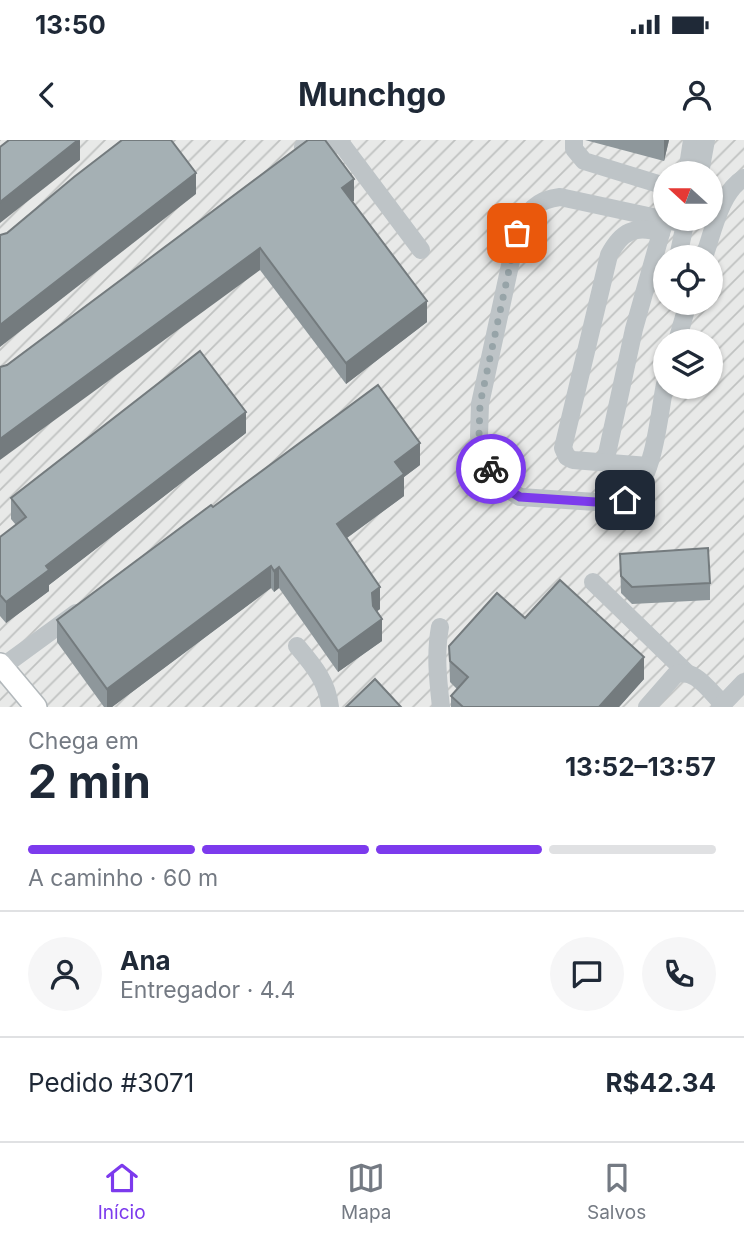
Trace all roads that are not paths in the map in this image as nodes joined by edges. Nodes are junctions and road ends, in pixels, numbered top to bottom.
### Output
1 (574, 140) edge
2 (692, 140) edge
3 (706, 140) edge
4 (294, 154) edge
5 (689, 161) edge
6 (702, 161) edge
7 (744, 178) edge
8 (653, 182) edge
9 (653, 223) edge
10 (653, 228) edge
11 (662, 231) edge
12 (709, 245) edge
13 (421, 250) dead end
14 (662, 399) edge
15 (605, 463) junction
16 (648, 466) junction
17 (593, 582) dead end
18 (93, 600) edge
19 (440, 627) dead end
20 (297, 646) dead end
21 (1, 665) edge
22 (687, 673) junction
23 (744, 682) edge
24 (721, 705) edge
25 (36, 707) edge
26 (330, 707) edge
27 (441, 707) edge
28 (647, 707) edge

1 - 8 street
2 - 5 street
3 - 6 street
4 - 13 street
7 - 12 street
9 - 16 street
10 - 15 street
11 - 15 street
14 - 16 street
15 - 16 street
17 - 22 street
18 - 21 street
19 - 27 street
20 - 26 street
21 - 25 main road
22 - 24 street
22 - 28 street
23 - 24 street

